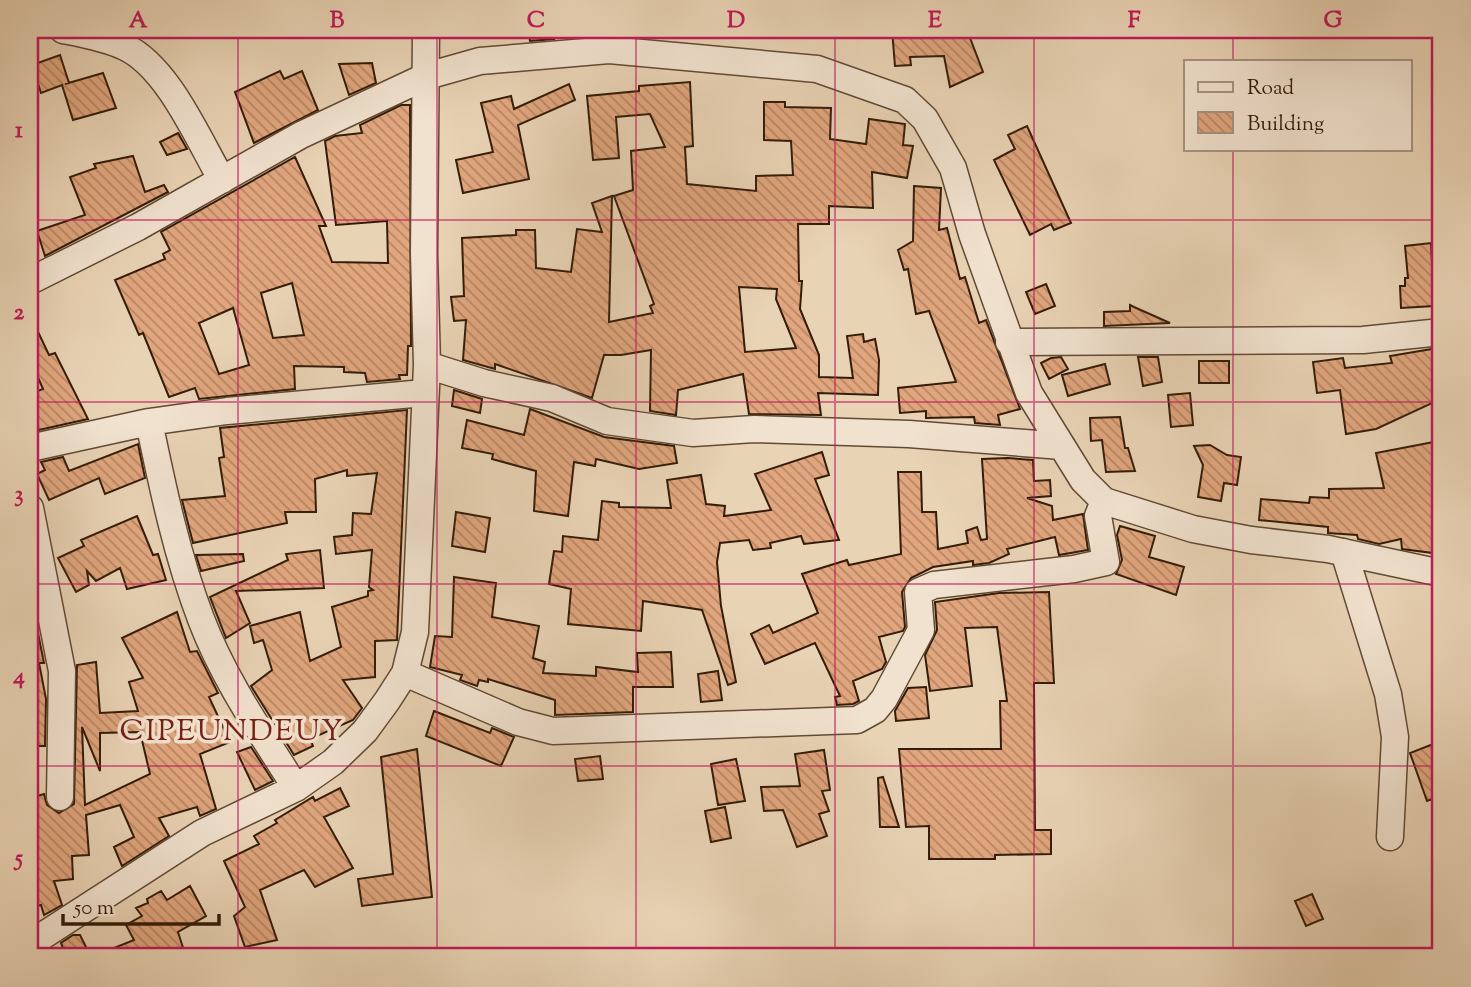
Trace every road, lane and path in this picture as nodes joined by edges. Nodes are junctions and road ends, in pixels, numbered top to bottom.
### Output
1 (63, 30) edge
2 (426, 30) edge
3 (427, 76) junction
4 (222, 180) junction
5 (30, 281) edge
6 (1441, 332) edge
7 (1009, 342) junction
8 (427, 365) junction
9 (424, 393) junction
10 (149, 422) junction
11 (1062, 446) junction
12 (30, 448) edge
13 (1104, 501) junction
14 (30, 508) edge
15 (1345, 552) junction
16 (1441, 573) edge
17 (405, 673) junction
18 (296, 788) junction
19 (60, 797) dead end
20 (1390, 838) dead end
21 (30, 944) edge

1 - 4 street
2 - 3 street
3 - 4 street
3 - 7 street
3 - 8 street
4 - 5 street
6 - 7 street
7 - 11 street
8 - 9 street
8 - 11 street
9 - 10 street
9 - 17 street
10 - 12 street
10 - 18 street
11 - 13 street
13 - 15 street
13 - 17 street
14 - 19 street
15 - 16 street
15 - 20 street
17 - 18 street
18 - 21 street

